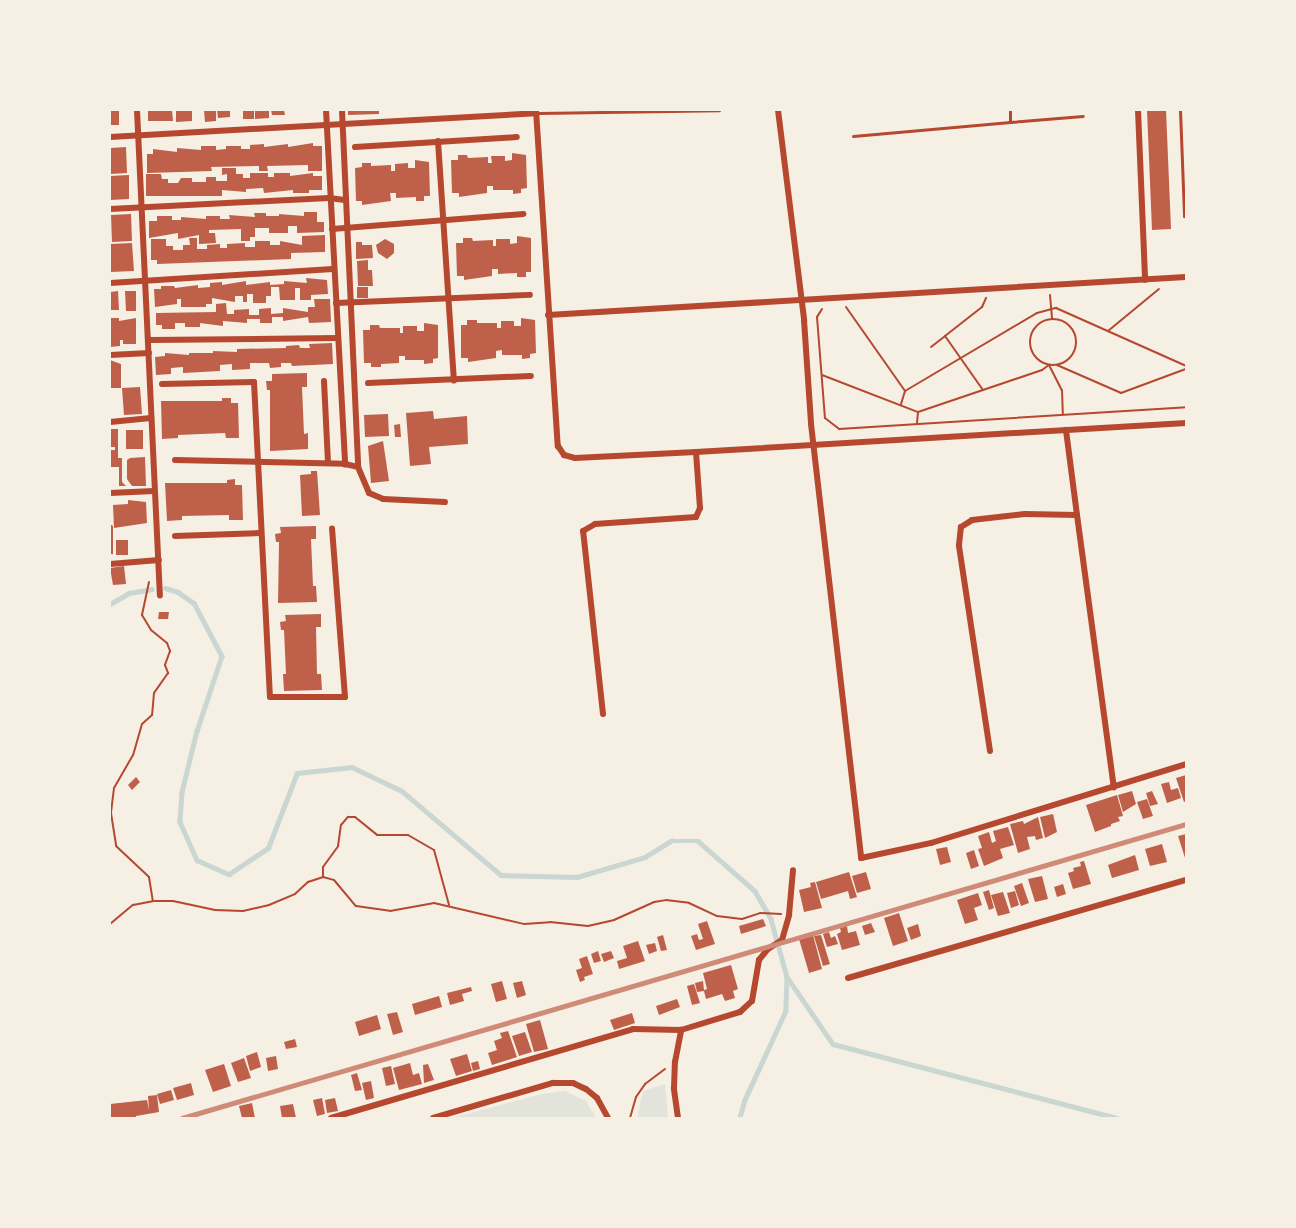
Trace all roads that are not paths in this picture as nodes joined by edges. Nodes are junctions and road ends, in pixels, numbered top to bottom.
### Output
1 (137, 110) edge
2 (326, 110) edge
3 (342, 110) edge
4 (719, 110) edge
5 (778, 110) edge
6 (1010, 110) edge
7 (1138, 110) edge
8 (1180, 110) edge
9 (536, 111) edge
10 (1083, 116) dead end
11 (1010, 122) junction
12 (343, 124) junction
13 (327, 125) junction
14 (138, 136) junction
15 (853, 136) dead end
16 (110, 137) edge
17 (517, 137) dead end
18 (438, 141) junction
19 (355, 147) dead end
20 (329, 198) junction
21 (345, 200) junction
22 (140, 208) junction
23 (110, 209) edge
24 (523, 214) dead end
25 (1186, 217) edge
26 (442, 219) junction
27 (346, 228) junction
28 (332, 229) junction
29 (333, 269) junction
30 (1186, 277) edge
31 (1145, 280) junction
32 (144, 281) junction
33 (110, 283) edge
34 (530, 295) dead end
35 (449, 298) junction
36 (801, 301) junction
37 (336, 303) junction
38 (351, 304) junction
39 (548, 315) junction
40 (338, 338) junction
41 (149, 340) junction
42 (149, 353) junction
43 (110, 355) edge
44 (531, 376) dead end
45 (454, 380) junction
46 (324, 381) dead end
47 (368, 383) dead end
48 (162, 384) dead end
49 (151, 418) junction
50 (110, 422) edge
51 (1186, 423) edge
52 (1066, 430) junction
53 (814, 445) junction
54 (696, 452) junction
55 (175, 460) dead end
56 (256, 462) junction
57 (328, 462) junction
58 (345, 464) junction
59 (358, 467) junction
60 (154, 491) junction
61 (110, 493) edge
62 (445, 502) dead end
63 (1077, 515) junction
64 (332, 529) dead end
65 (260, 533) junction
66 (175, 536) dead end
67 (159, 560) junction
68 (110, 564) edge
69 (160, 595) dead end
70 (603, 714) dead end
71 (990, 751) dead end
72 (1186, 764) edge
73 (1114, 787) junction
74 (794, 870) dead end
75 (1186, 880) edge
76 (848, 978) dead end
77 (681, 1030) junction
78 (331, 1119) edge
79 (433, 1119) edge
80 (608, 1119) edge
81 (678, 1119) edge

1 - 14 street
2 - 13 street
3 - 12 street
4 - 9 lane
5 - 36 street
6 - 11 lane
7 - 31 street
8 - 25 lane
9 - 12 street
9 - 39 street
10 - 11 lane
11 - 15 lane
12 - 13 street
12 - 21 street
13 - 14 street
13 - 20 street
14 - 16 street
14 - 22 street
17 - 18 street
18 - 19 street
18 - 26 street
20 - 21 street
20 - 22 street
20 - 28 street
21 - 27 street
22 - 23 street
22 - 32 street
24 - 26 street
26 - 27 street
26 - 35 street
27 - 28 street
27 - 38 street
28 - 29 street
29 - 32 street
29 - 37 street
30 - 31 street
31 - 36 street
32 - 33 street
32 - 41 street
34 - 35 street
35 - 38 street
35 - 45 street
36 - 39 street
36 - 53 street
37 - 38 street
37 - 40 street
38 - 59 street
39 - 54 street
40 - 41 street
40 - 58 street
41 - 42 street
42 - 43 street
42 - 49 street
44 - 45 street
45 - 47 street
46 - 57 street
48 - 56 street
49 - 50 street
49 - 60 street
51 - 52 street
52 - 53 street
52 - 63 street
53 - 54 street
53 - 73 street
54 - 70 street
55 - 56 street
56 - 57 street
56 - 65 street
57 - 58 street
58 - 59 street
59 - 62 street
60 - 61 street
60 - 67 street
63 - 71 street
63 - 73 street
64 - 65 street
65 - 66 street
67 - 68 street
67 - 69 street
72 - 73 street
74 - 77 street
75 - 76 street
77 - 78 street
77 - 81 street
79 - 80 street

